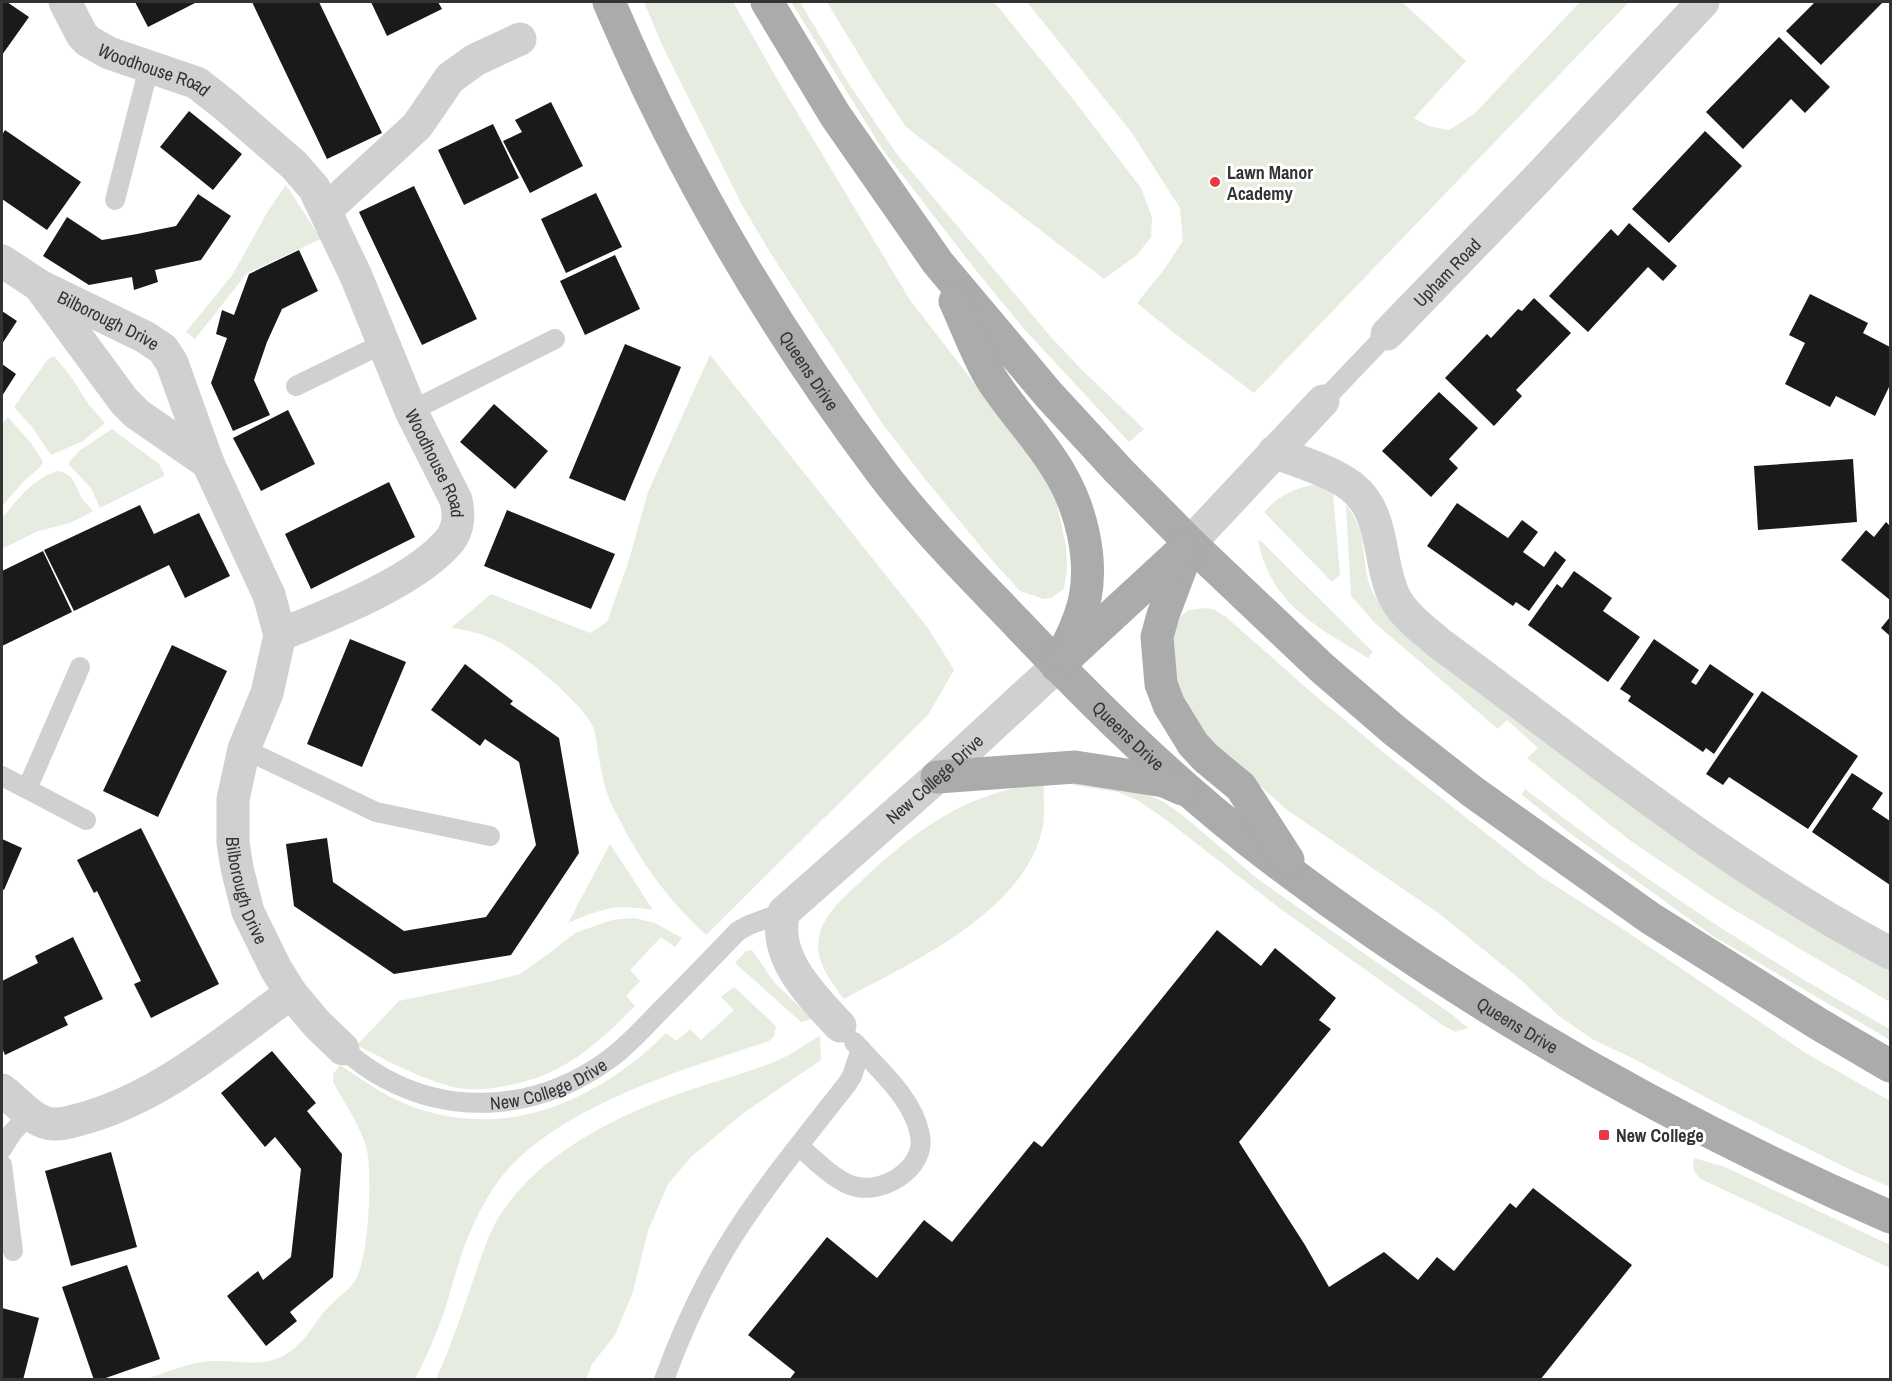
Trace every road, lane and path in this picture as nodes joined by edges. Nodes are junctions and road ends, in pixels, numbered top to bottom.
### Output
1 (65, 2) edge
2 (609, 2) edge
3 (767, 2) edge
4 (1703, 2) edge
5 (520, 39) dead end
6 (149, 67) junction
7 (115, 200) dead end
8 (326, 210) junction
9 (2, 261) edge
10 (938, 263) junction
11 (40, 286) junction
12 (1387, 334) joint
13 (555, 339) dead end
14 (384, 344) junction
15 (296, 386) dead end
16 (1323, 401) joint
17 (411, 411) junction
18 (1274, 452) junction
19 (208, 463) junction
20 (1190, 543) junction
21 (280, 635) junction
22 (1057, 666) junction
23 (80, 667) dead end
24 (244, 749) junction
25 (2, 776) edge
26 (937, 777) junction
27 (27, 789) junction
28 (1194, 794) junction
29 (86, 820) dead end
30 (490, 836) dead end
31 (1299, 877) junction
32 (784, 912) junction
33 (1890, 953) edge
34 (291, 993) junction
35 (850, 1037) junction
36 (343, 1049) joint
37 (1890, 1066) edge
38 (2, 1090) edge
39 (30, 1113) junction
40 (799, 1146) junction
41 (2, 1149) edge
42 (2, 1166) edge
43 (1890, 1217) edge
44 (13, 1251) dead end
45 (664, 1380) edge

1 - 6 street, Woodhouse Road
2 - 22 main road, Queens Drive
3 - 10 main road
4 - 12 street, Upham Road
5 - 8 street
6 - 7 lane
6 - 8 street, Woodhouse Road
8 - 14 street, Woodhouse Road
9 - 11 street, Bilborough Drive
10 - 20 main road
10 - 22 main road
11 - 19 street, Bilborough Drive
11 - 19 street, Bilborough Drive
12 - 16 lane, Upham Road
13 - 17 lane
14 - 15 lane
14 - 17 street, Woodhouse Road
16 - 18 street, Upham Road
17 - 21 street, Woodhouse Road
18 - 20 street, Upham Road
18 - 33 street
19 - 21 street, Bilborough Drive
20 - 22 main road
20 - 31 main road
20 - 37 main road
21 - 24 street, Bilborough Drive
22 - 26 street, New College Drive
22 - 28 main road, Queens Drive
23 - 27 lane
24 - 30 lane
24 - 34 street, Bilborough Drive
25 - 27 lane
26 - 28 main road
26 - 32 street, New College Drive
27 - 29 lane
28 - 31 main road, Queens Drive
31 - 43 main road, Queens Drive
32 - 35 street
32 - 36 lane, New College Drive
34 - 36 street, New College Drive
34 - 39 street
35 - 40 lane
35 - 40 lane
38 - 39 street
39 - 41 lane
40 - 45 lane
42 - 44 lane

